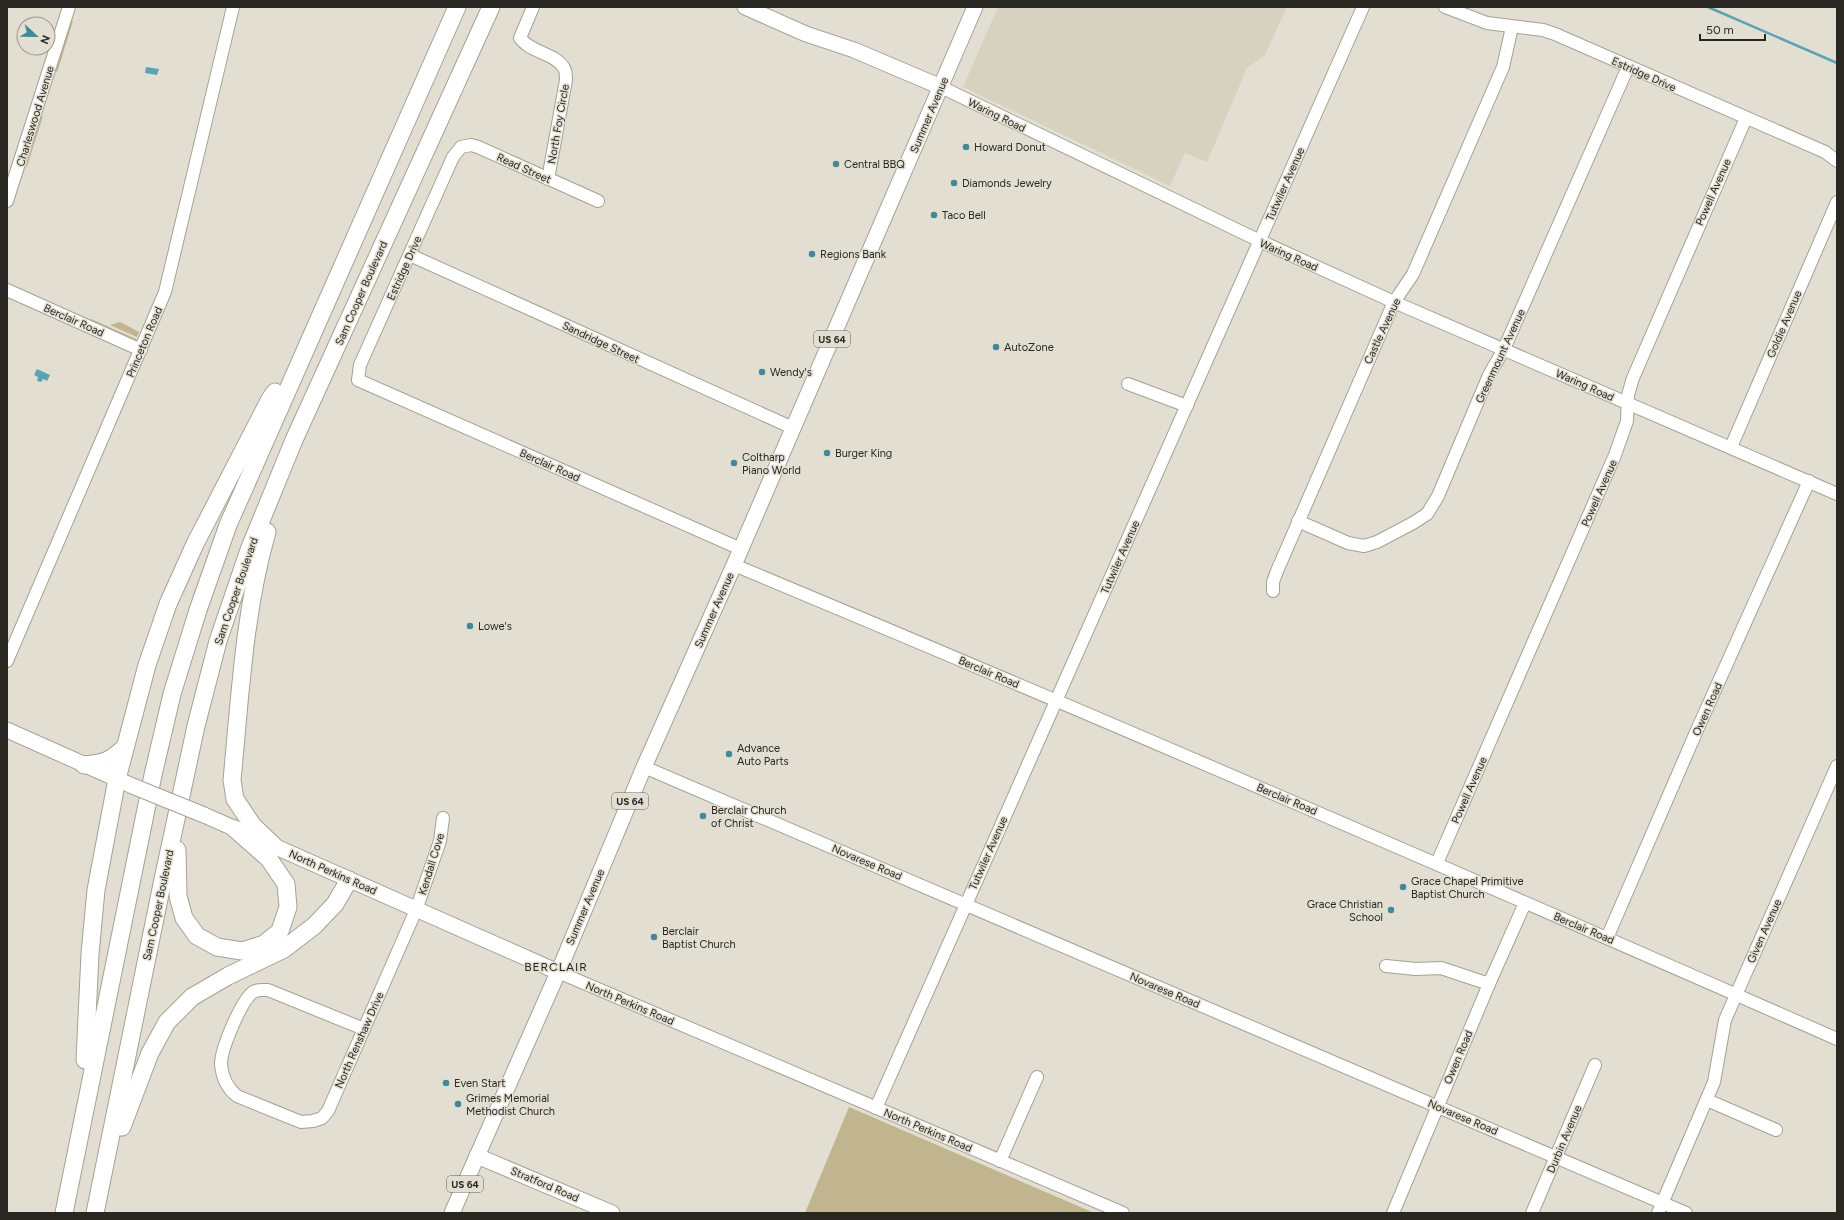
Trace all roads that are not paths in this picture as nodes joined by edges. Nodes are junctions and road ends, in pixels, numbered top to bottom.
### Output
1 (69, 7) edge
2 (233, 7) edge
3 (457, 7) edge
4 (491, 7) edge
5 (533, 7) edge
6 (745, 7) edge
7 (975, 7) edge
8 (1363, 7) edge
9 (1445, 7) edge
10 (1512, 27) junction
11 (1628, 67) junction
12 (941, 87) junction
13 (1746, 118) junction
14 (454, 157) joint
15 (1837, 161) edge
16 (548, 179) junction
17 (7, 201) edge
18 (598, 201) dead end
19 (1837, 202) edge
20 (1260, 241) junction
21 (410, 255) junction
22 (7, 290) edge
23 (1394, 302) junction
24 (1504, 349) junction
25 (142, 350) junction
26 (299, 360) junction
27 (358, 380) joint
28 (1128, 384) dead end
29 (1628, 403) junction
30 (1187, 406) junction
31 (793, 428) junction
32 (1731, 447) junction
33 (289, 452) junction
34 (1809, 481) junction
35 (1837, 494) edge
36 (1298, 522) junction
37 (741, 549) junction
38 (734, 565) junction
39 (1272, 591) dead end
40 (7, 661) edge
41 (1057, 700) junction
42 (7, 730) edge
43 (120, 752) junction
44 (84, 765) junction
45 (1837, 766) edge
46 (644, 767) junction
47 (118, 780) junction
48 (182, 792) junction
49 (443, 818) dead end
50 (235, 829) junction
51 (274, 846) junction
52 (1437, 863) junction
53 (349, 880) junction
54 (1525, 903) junction
55 (965, 904) junction
56 (416, 910) junction
57 (1607, 938) junction
58 (1386, 966) dead end
59 (558, 972) junction
60 (1489, 984) junction
61 (1735, 995) junction
62 (364, 1028) junction
63 (1837, 1039) edge
64 (1595, 1065) dead end
65 (1037, 1077) dead end
66 (1707, 1100) junction
67 (1438, 1106) junction
68 (876, 1108) junction
69 (1776, 1130) dead end
70 (477, 1156) junction
71 (1556, 1157) junction
72 (1000, 1161) junction
73 (73, 1168) junction
74 (1660, 1208) edge
75 (96, 1210) edge
76 (64, 1213) edge
77 (452, 1213) edge
78 (612, 1213) edge
79 (1123, 1213) edge
80 (1393, 1213) edge
81 (1532, 1213) edge
82 (1686, 1213) edge

1 - 17 street, Charleswood Avenue
2 - 25 street, Princeton Road
3 - 26 highway
4 - 33 highway, Sam Cooper Boulevard
5 - 16 street, North Foy Circle
6 - 12 main road, Waring Road
7 - 12 main road, Summer Avenue / US 64
8 - 20 street, Tutwiler Avenue
9 - 10 street, Estridge Drive
10 - 11 street, Estridge Drive
10 - 23 street, Castle Avenue
11 - 13 street, Estridge Drive
11 - 24 street, Greenmount Avenue
12 - 20 street, Waring Road
12 - 31 main road, Summer Avenue / US 64
13 - 15 street, Estridge Drive
13 - 29 street, Powell Avenue
14 - 16 street, Read Street
14 - 21 street, Estridge Drive
16 - 18 street, Read Street
19 - 32 street, Goldie Avenue
20 - 23 street, Waring Road
20 - 30 street, Tutwiler Avenue
21 - 27 street, Estridge Drive
21 - 31 street, Sandridge Street
22 - 25 street, Berclair Road
23 - 24 street, Waring Road
23 - 36 street, Castle Avenue
24 - 29 street, Waring Road
24 - 36 street, Greenmount Avenue
25 - 40 street, Princeton Road
26 - 43 highway
26 - 73 highway
27 - 37 street, Berclair Road
28 - 30 street
29 - 32 street, Waring Road
29 - 52 street, Powell Avenue
30 - 41 street, Tutwiler Avenue
31 - 37 main road, Summer Avenue / US 64
32 - 34 street, Waring Road
33 - 48 highway, Sam Cooper Boulevard
33 - 51 highway
34 - 35 street, Waring Road
34 - 57 street, Owen Road
36 - 39 street, Castle Avenue
37 - 38 main road, Summer Avenue / US 64
38 - 41 street, Berclair Road
38 - 46 main road, Summer Avenue / US 64
41 - 52 street, Berclair Road
41 - 55 street, Tutwiler Avenue
42 - 44 main road, North Perkins Road
43 - 44 highway
43 - 47 highway
44 - 47 main road, North Perkins Road
45 - 61 street, Given Avenue
46 - 55 street, Novarese Road
46 - 59 main road, Summer Avenue / US 64
47 - 50 main road, North Perkins Road, bridge
47 - 73 highway
48 - 50 highway
48 - 75 highway, Sam Cooper Boulevard
49 - 56 street, Kendall Cove
50 - 51 main road, North Perkins Road
51 - 53 main road, North Perkins Road
52 - 54 street, Berclair Road
53 - 56 main road, North Perkins Road
53 - 75 highway
54 - 57 street, Berclair Road
54 - 60 street, Owen Road
55 - 67 street, Novarese Road
55 - 68 street, Tutwiler Avenue
56 - 59 main road, North Perkins Road
56 - 62 street, North Renshaw Drive
57 - 61 street, Berclair Road
58 - 60 street
59 - 68 street, North Perkins Road
59 - 70 main road, Summer Avenue / US 64
60 - 67 street, Owen Road
61 - 63 street, Berclair Road
61 - 66 street, Given Avenue
62 - 62 street, North Renshaw Drive
64 - 71 street, Durbin Avenue
65 - 72 street
66 - 69 street
66 - 74 street, Given Avenue
67 - 71 street, Novarese Road
67 - 80 street, Owen Road
68 - 72 street, North Perkins Road
70 - 77 main road, Summer Avenue / US 64
70 - 78 main road, Stratford Road
71 - 74 street, Novarese Road
71 - 81 street, Durbin Avenue
72 - 79 street, North Perkins Road
73 - 76 highway
74 - 82 street, Novarese Road

